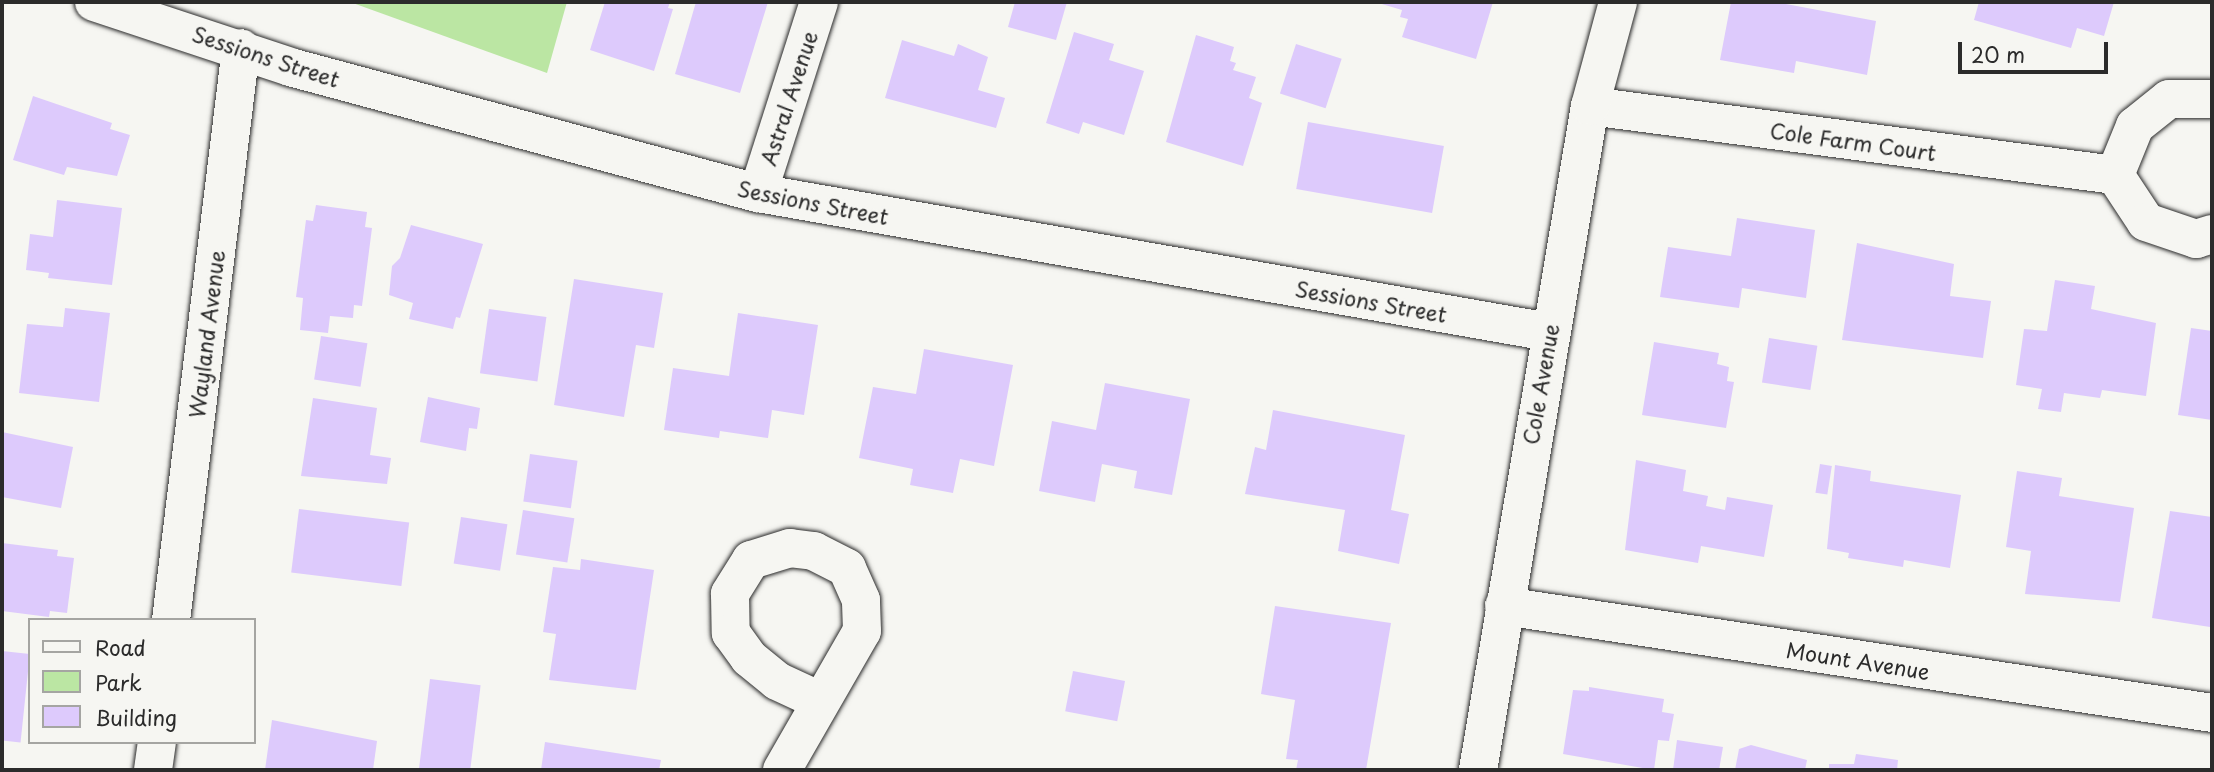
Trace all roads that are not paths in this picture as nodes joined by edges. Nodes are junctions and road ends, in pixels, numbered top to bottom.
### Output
1 (94, 2) edge
2 (819, 2) edge
3 (1618, 2) edge
4 (241, 48) junction
5 (2212, 99) edge
6 (1590, 106) junction
7 (2115, 175) junction
8 (758, 193) junction
9 (2212, 234) edge
10 (1549, 332) junction
11 (1503, 606) junction
12 (171, 618) edge
13 (820, 701) dead end
14 (2212, 713) edge
15 (157, 744) edge
16 (153, 770) edge
17 (782, 770) edge
18 (1478, 770) edge

1 - 4 street, Sessions Street
2 - 8 street, Astral Avenue
3 - 6 street, Cole Avenue
4 - 8 street, Sessions Street
4 - 12 street, Wayland Avenue
5 - 7 street
6 - 7 street, Cole Farm Court
6 - 10 street, Cole Avenue
7 - 9 street
8 - 10 street, Sessions Street
10 - 11 street, Cole Avenue
11 - 14 street, Mount Avenue
11 - 18 street, Cole Avenue
13 - 17 street
15 - 16 street

